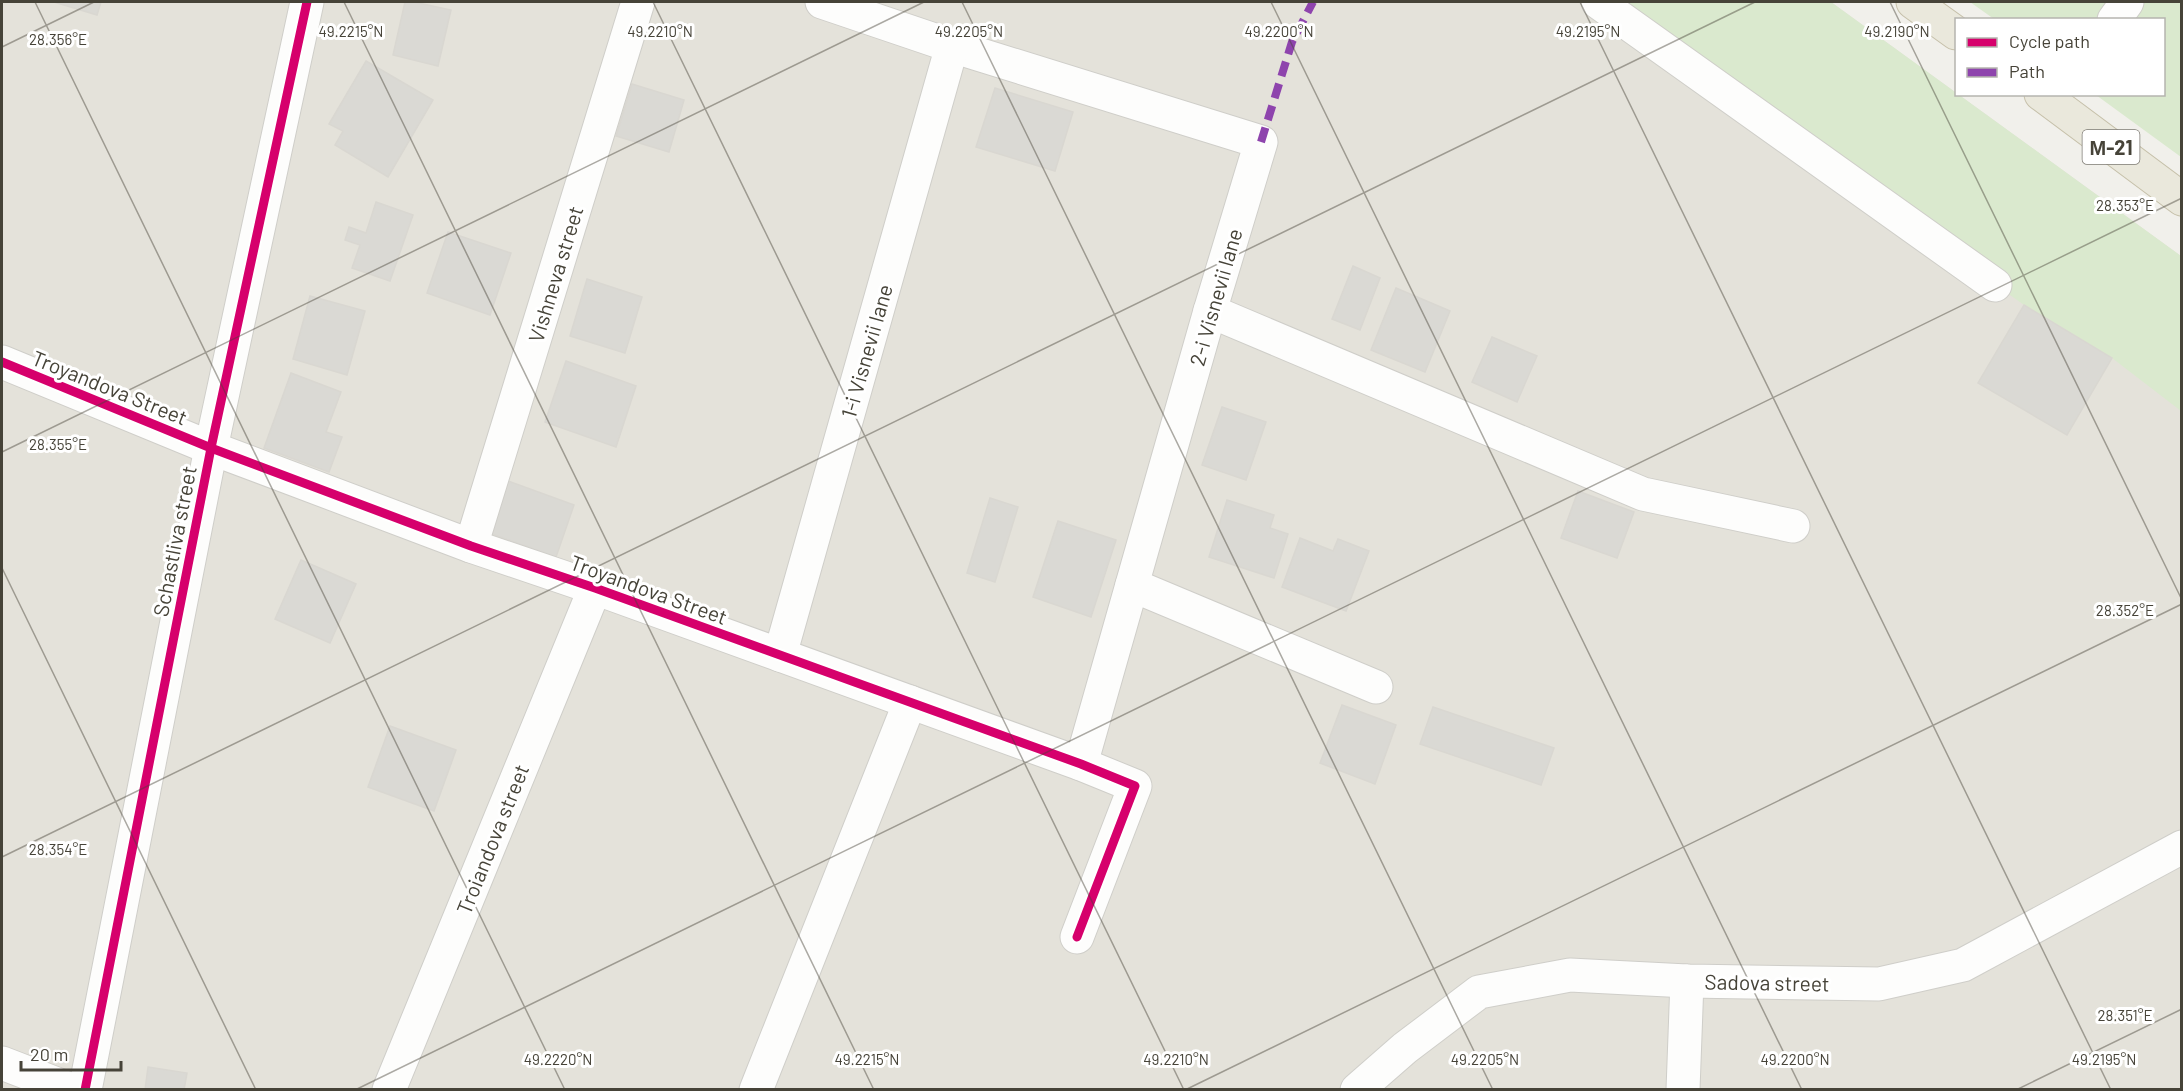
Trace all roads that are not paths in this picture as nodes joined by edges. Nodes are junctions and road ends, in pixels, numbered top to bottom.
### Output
1 (307, 2) edge
2 (638, 2) edge
3 (822, 2) edge
4 (1598, 2) edge
5 (1913, 2) edge
6 (2127, 2) edge
7 (2115, 18) edge
8 (1955, 32) edge
9 (952, 46) junction
10 (2051, 98) edge
11 (2181, 199) edge
12 (1995, 285) dead end
13 (1210, 311) junction
14 (2, 362) edge
15 (211, 448) junction
16 (1793, 526) dead end
17 (471, 546) junction
18 (1132, 585) junction
19 (595, 588) junction
20 (780, 655) junction
21 (1376, 687) dead end
22 (910, 702) junction
23 (1081, 764) junction
24 (2181, 847) edge
25 (1077, 937) dead end
26 (1687, 981) junction
27 (2, 1064) edge
28 (72, 1089) edge
29 (85, 1089) edge
30 (388, 1089) edge
31 (756, 1089) edge
32 (1357, 1089) edge
33 (1683, 1089) edge

1 - 15 street, Schastliva street
2 - 17 street, Vishneva street
3 - 9 street
4 - 12 street
5 - 8 highway
6 - 7 street
9 - 13 street, 2-i Visnevii lane
9 - 20 street, 1-i Visnevii lane
10 - 11 highway, М-21
13 - 16 street
13 - 18 street, 2-i Visnevii lane
14 - 15 street, Troyandova Street
15 - 17 street, Troyandova Street
15 - 29 street, Schastliva street
17 - 19 street, Troyandova Street
18 - 21 street
18 - 23 street, 2-i Visnevii lane
19 - 20 street, Troyandova Street
19 - 30 street, Troiandova street
20 - 22 street, Troyandova Street
22 - 23 street, Troyandova Street
22 - 31 street
23 - 25 street, Troyandova Street
24 - 26 street, Sadova street
26 - 32 street, Sadova street
26 - 33 street
27 - 28 street

